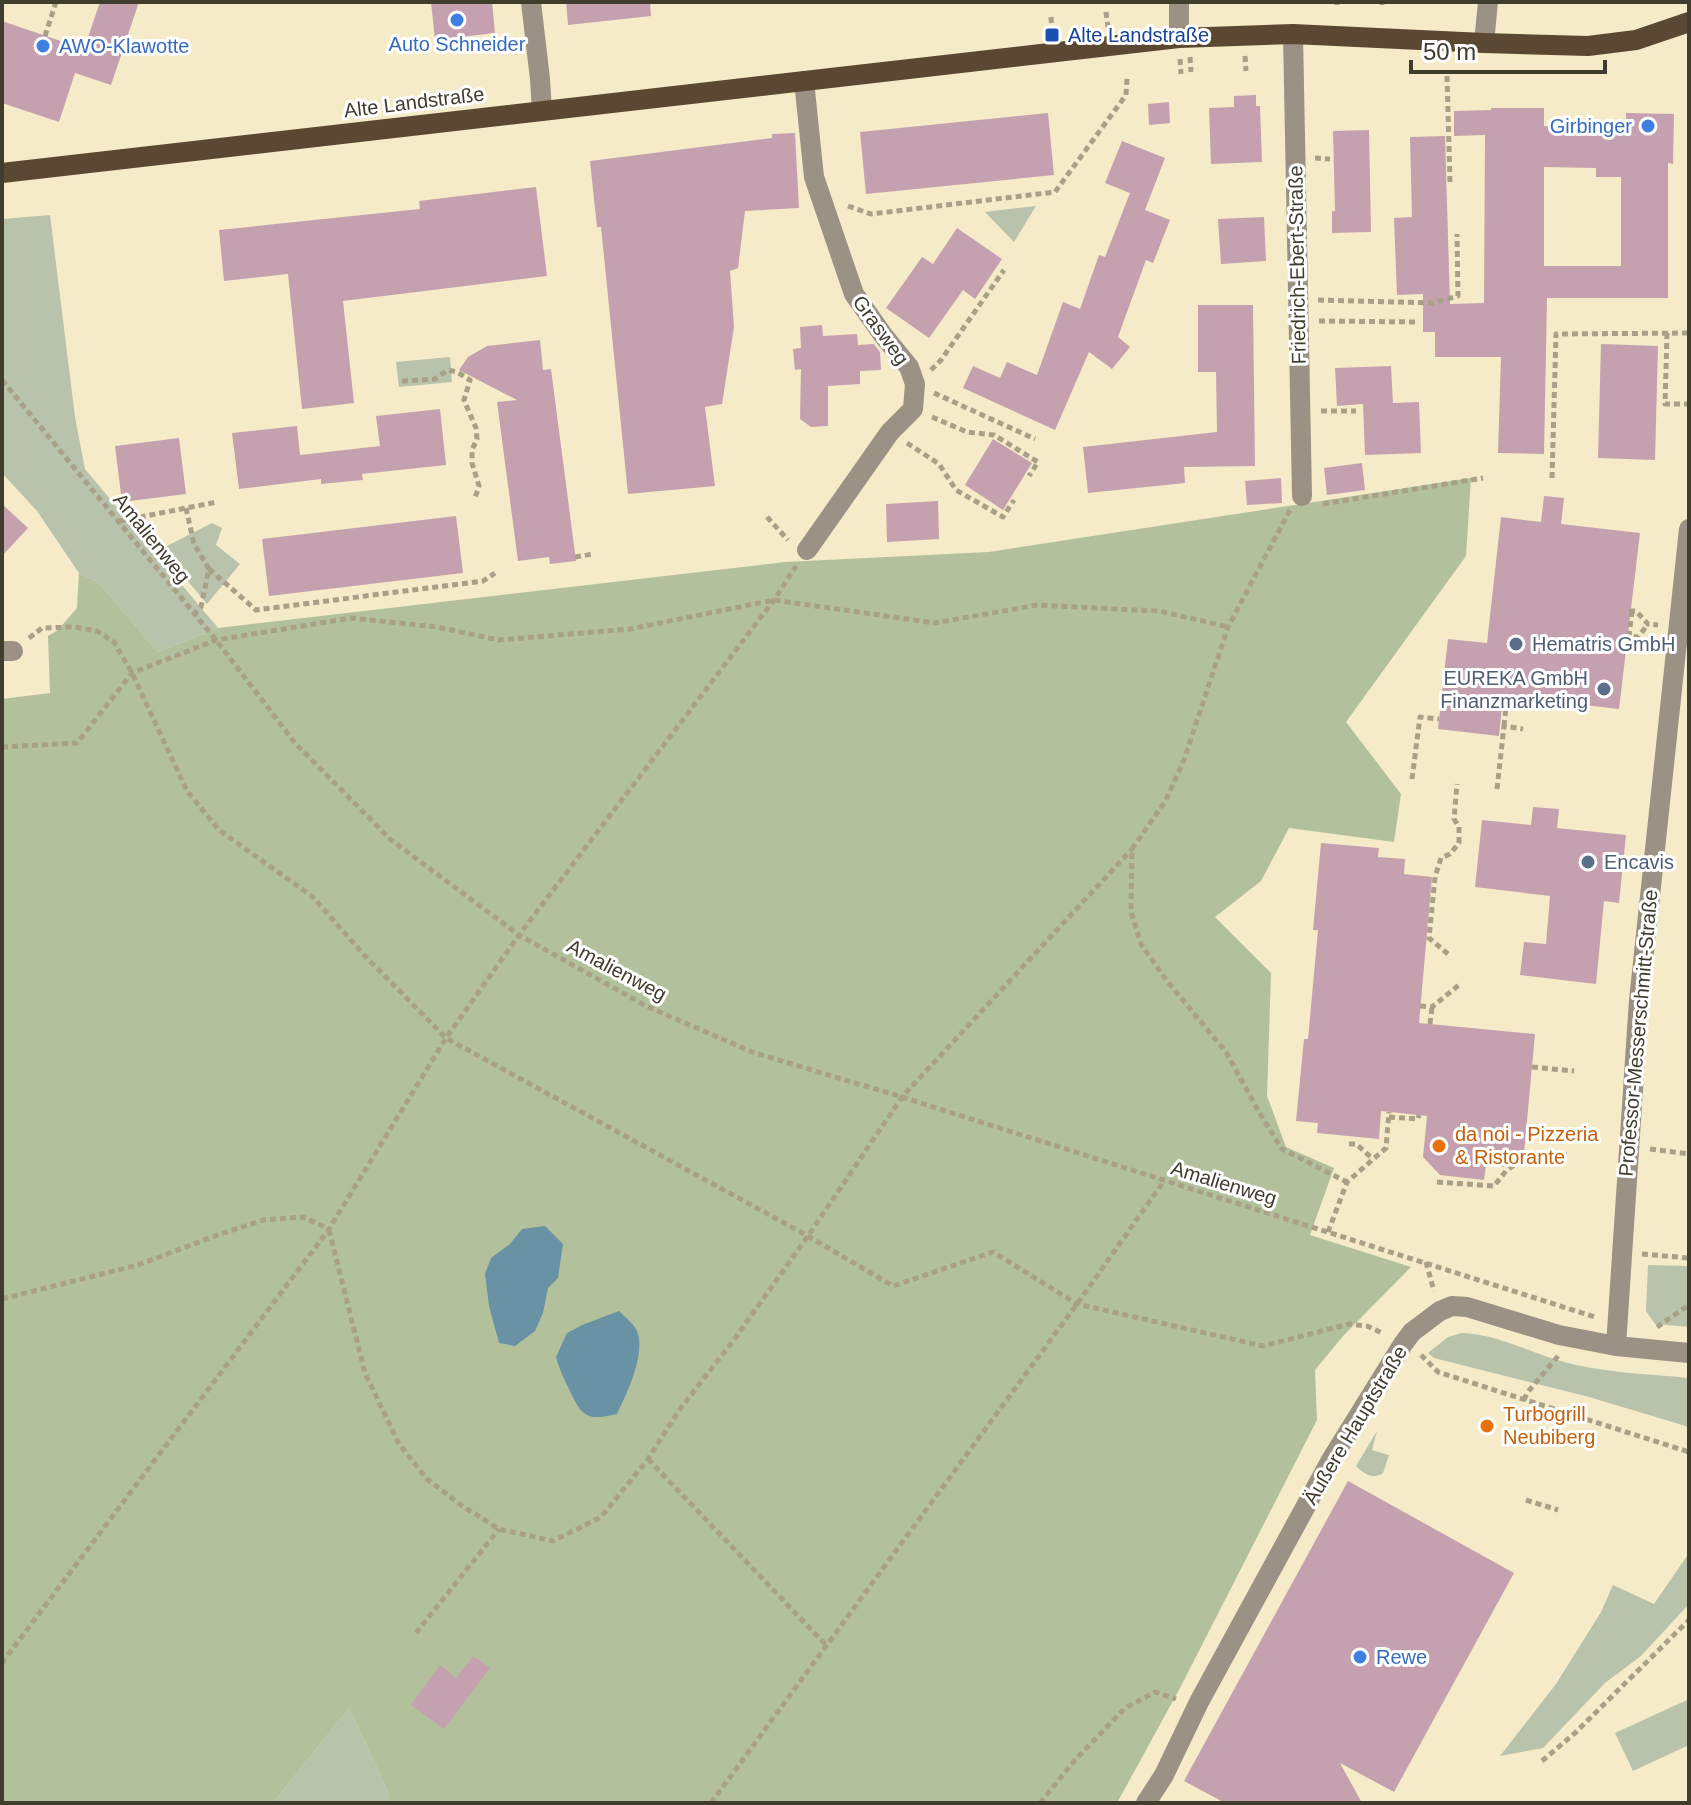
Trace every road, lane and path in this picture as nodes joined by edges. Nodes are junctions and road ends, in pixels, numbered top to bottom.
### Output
1 (56, 2) edge
2 (531, 2) edge
3 (1179, 2) edge
4 (1488, 2) edge
5 (1106, 12) dead end
6 (1051, 17) dead end
7 (1689, 22) edge
8 (1108, 29) dead end
9 (1293, 34) junction
10 (1052, 35) dead end
11 (45, 36) dead end
12 (1179, 38) junction
13 (1484, 43) junction
14 (1447, 76) dead end
15 (1127, 78) dead end
16 (804, 81) junction
17 (542, 111) junction
18 (2, 173) edge
19 (1450, 182) dead end
20 (835, 202) dead end
21 (1457, 234) dead end
22 (1004, 270) dead end
23 (1298, 300) junction
24 (1324, 321) dead end
25 (1418, 322) dead end
26 (1667, 333) junction
27 (1689, 333) edge
28 (2, 380) edge
29 (402, 381) dead end
30 (915, 384) junction
31 (1689, 404) edge
32 (913, 409) junction
33 (1356, 411) dead end
34 (1301, 412) junction
35 (890, 432) junction
36 (1035, 439) dead end
37 (1029, 476) dead end
38 (1483, 478) dead end
39 (1552, 478) dead end
40 (1308, 495) junction
41 (475, 498) dead end
42 (1014, 500) dead end
43 (217, 502) dead end
44 (186, 508) junction
45 (767, 517) dead end
46 (120, 521) junction
47 (1689, 529) edge
48 (801, 549) junction
49 (593, 554) dead end
50 (575, 557) dead end
51 (209, 569) junction
52 (495, 573) dead end
53 (774, 600) junction
54 (1632, 611) dead end
55 (193, 615) junction
56 (1648, 624) dead end
57 (1228, 627) junction
58 (216, 640) junction
59 (8, 651) edge
60 (132, 673) junction
61 (1507, 697) dead end
62 (1439, 719) dead end
63 (1504, 726) junction
64 (1523, 729) dead end
65 (2, 747) edge
66 (1412, 779) dead end
67 (1457, 784) dead end
68 (1497, 789) dead end
69 (1132, 849) junction
70 (519, 935) junction
71 (1448, 954) dead end
72 (1459, 985) dead end
73 (1420, 1006) dead end
74 (1432, 1007) junction
75 (1430, 1024) dead end
76 (446, 1038) junction
77 (1532, 1067) dead end
78 (1574, 1071) dead end
79 (902, 1097) junction
80 (1419, 1115) dead end
81 (1380, 1125) dead end
82 (1388, 1126) junction
83 (1349, 1144) dead end
84 (1649, 1149) dead end
85 (1689, 1154) edge
86 (1567, 1155) dead end
87 (1373, 1159) junction
88 (1164, 1181) junction
89 (1347, 1182) junction
90 (1437, 1182) dead end
91 (329, 1229) junction
92 (1328, 1232) junction
93 (808, 1236) junction
94 (1621, 1252) junction
95 (1689, 1258) edge
96 (2, 1299) edge
97 (1077, 1304) junction
98 (1689, 1305) edge
99 (1619, 1324) junction
100 (1652, 1331) dead end
101 (1403, 1344) junction
102 (1616, 1346) junction
103 (1689, 1353) edge
104 (1559, 1355) dead end
105 (1524, 1400) junction
106 (1689, 1452) edge
107 (648, 1459) junction
108 (1526, 1500) dead end
109 (1558, 1510) dead end
110 (499, 1529) junction
111 (1689, 1620) edge
112 (416, 1633) dead end
113 (826, 1645) junction
114 (2, 1663) edge
115 (1199, 1702) junction
116 (1542, 1761) dead end
117 (1164, 1775) junction
118 (711, 1803) edge
119 (1040, 1803) edge
120 (1146, 1803) edge
121 (1159, 1803) edge

1 - 11 path
2 - 17 street
3 - 12 street
4 - 13 street
5 - 8 path
6 - 10 path
7 - 13 main road, Alte Landstraße
9 - 12 main road, Alte Landstraße
9 - 13 main road, Alte Landstraße
9 - 23 street, Friedrich-Ebert-Straße
12 - 16 main road, Alte Landstraße
14 - 19 path
15 - 20 path
16 - 17 main road, Alte Landstraße
16 - 30 street, Grasweg
17 - 18 main road, Alte Landstraße
21 - 23 path
22 - 30 path
23 - 34 street, Friedrich-Ebert-Straße
24 - 25 path
26 - 27 path
26 - 31 path
26 - 39 path
28 - 46 path, Amalienweg
29 - 41 path
30 - 32 street, Grasweg
30 - 36 path
32 - 35 street
32 - 37 path
33 - 34 path
34 - 40 street, Friedrich-Ebert-Straße
35 - 42 path
35 - 48 street
38 - 40 path
40 - 57 path
43 - 44 path
44 - 46 path
44 - 51 path
45 - 48 path
46 - 55 path, Amalienweg
47 - 94 street, Professor-Messerschmitt-Straße
48 - 53 path
49 - 50 path
51 - 52 path
51 - 55 path
53 - 57 path
53 - 58 path
53 - 70 path
54 - 56 path
55 - 58 path, Amalienweg
57 - 69 path
58 - 60 path
58 - 70 path, Amalienweg
59 - 60 path
60 - 65 path
60 - 76 path
61 - 63 path
62 - 66 path
63 - 64 path
63 - 68 path
67 - 71 path
69 - 79 path
69 - 89 path
70 - 76 path
70 - 79 path, Amalienweg
72 - 74 path
73 - 74 path
74 - 75 path
76 - 91 path
76 - 93 path
77 - 78 path
79 - 88 path, Amalienweg
79 - 93 path
80 - 82 path
81 - 82 path
82 - 87 path
83 - 87 path
84 - 85 path
86 - 90 path
87 - 89 path
88 - 92 path, Amalienweg
88 - 97 path
89 - 92 path
91 - 96 path
91 - 110 path
91 - 114 path
92 - 99 path, Amalienweg
93 - 97 path
93 - 107 path
94 - 95 path
94 - 99 street, Professor-Messerschmitt-Straße
97 - 101 path
97 - 113 path
98 - 100 path
99 - 102 street, Professor-Messerschmitt-Straße
101 - 102 street, Äußere Hauptstraße
101 - 105 path
101 - 115 street, Äußere Hauptstraße
102 - 103 street, Äußere Hauptstraße
104 - 105 path
105 - 106 path
107 - 110 path
107 - 113 path
108 - 109 path
110 - 112 path
111 - 116 path
113 - 118 path
115 - 117 street, Äußere Hauptstraße
115 - 119 path
117 - 120 street, Äußere Hauptstraße
117 - 121 street, Äußere Hauptstraße

